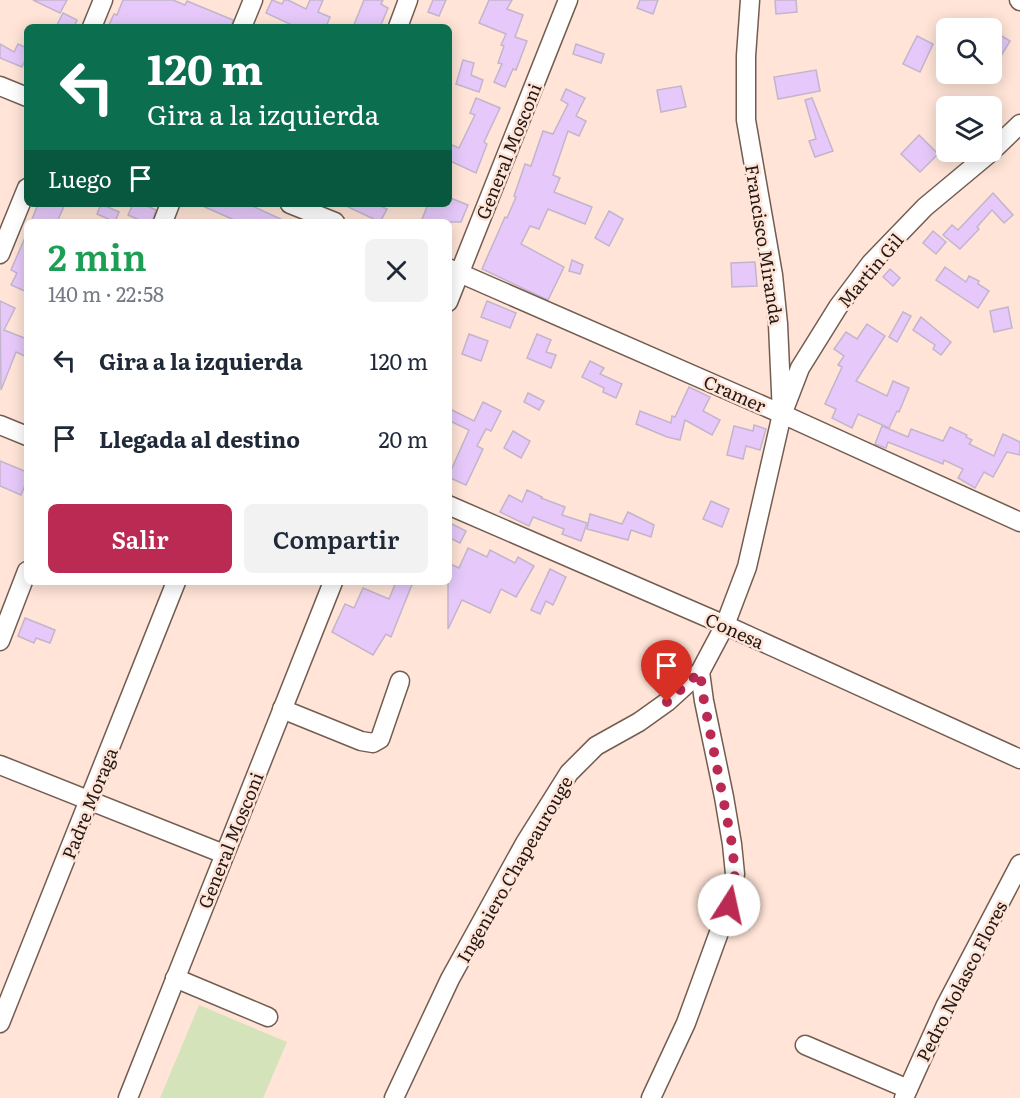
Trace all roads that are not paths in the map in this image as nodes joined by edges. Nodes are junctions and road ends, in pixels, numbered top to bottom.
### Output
1 (103, 0) edge
2 (254, 0) edge
3 (408, 0) edge
4 (568, 0) edge
5 (750, 0) edge
6 (93, 24) edge
7 (243, 24) edge
8 (399, 24) edge
9 (0, 86) edge
10 (24, 97) edge
11 (1020, 124) edge
12 (1002, 141) edge
13 (978, 162) edge
14 (24, 195) edge
15 (299, 207) edge
16 (326, 216) edge
17 (0, 254) edge
18 (454, 270) edge
19 (782, 414) junction
20 (0, 425) edge
21 (24, 435) edge
22 (452, 508) edge
23 (1020, 522) edge
24 (24, 579) edge
25 (175, 585) edge
26 (332, 585) edge
27 (725, 625) junction
28 (0, 641) edge
29 (700, 672) junction
30 (400, 681) dead end
31 (282, 709) junction
32 (1020, 759) edge
33 (0, 765) edge
34 (89, 802) junction
35 (224, 854) junction
36 (1020, 864) edge
37 (175, 978) junction
38 (268, 1017) dead end
39 (0, 1023) edge
40 (805, 1045) dead end
41 (906, 1093) edge
42 (128, 1098) edge
43 (394, 1098) edge
44 (651, 1098) edge

1 - 6 street
2 - 7 street
3 - 8 street
4 - 18 street, General Mosconi
5 - 19 street, Francisco Miranda
9 - 10 street
11 - 12 street, Martin Gil
13 - 19 street, Martin Gil
14 - 17 street
15 - 16 street
18 - 19 street, Cramer
19 - 23 street, Cramer
19 - 27 street, Francisco Miranda
20 - 21 street
22 - 27 street, Conesa
24 - 28 street
25 - 34 street, Padre Moraga
26 - 31 street, General Mosconi
27 - 29 street, Ingeniero Chapeaurouge
27 - 32 street, Conesa
29 - 43 street, Ingeniero Chapeaurouge
29 - 44 street
30 - 31 street
31 - 35 street, General Mosconi
33 - 34 street
34 - 35 street
34 - 39 street, Padre Moraga
35 - 37 street, General Mosconi
36 - 41 street, Pedro Nolasco Flores
37 - 38 street
37 - 42 street, General Mosconi
40 - 41 street

